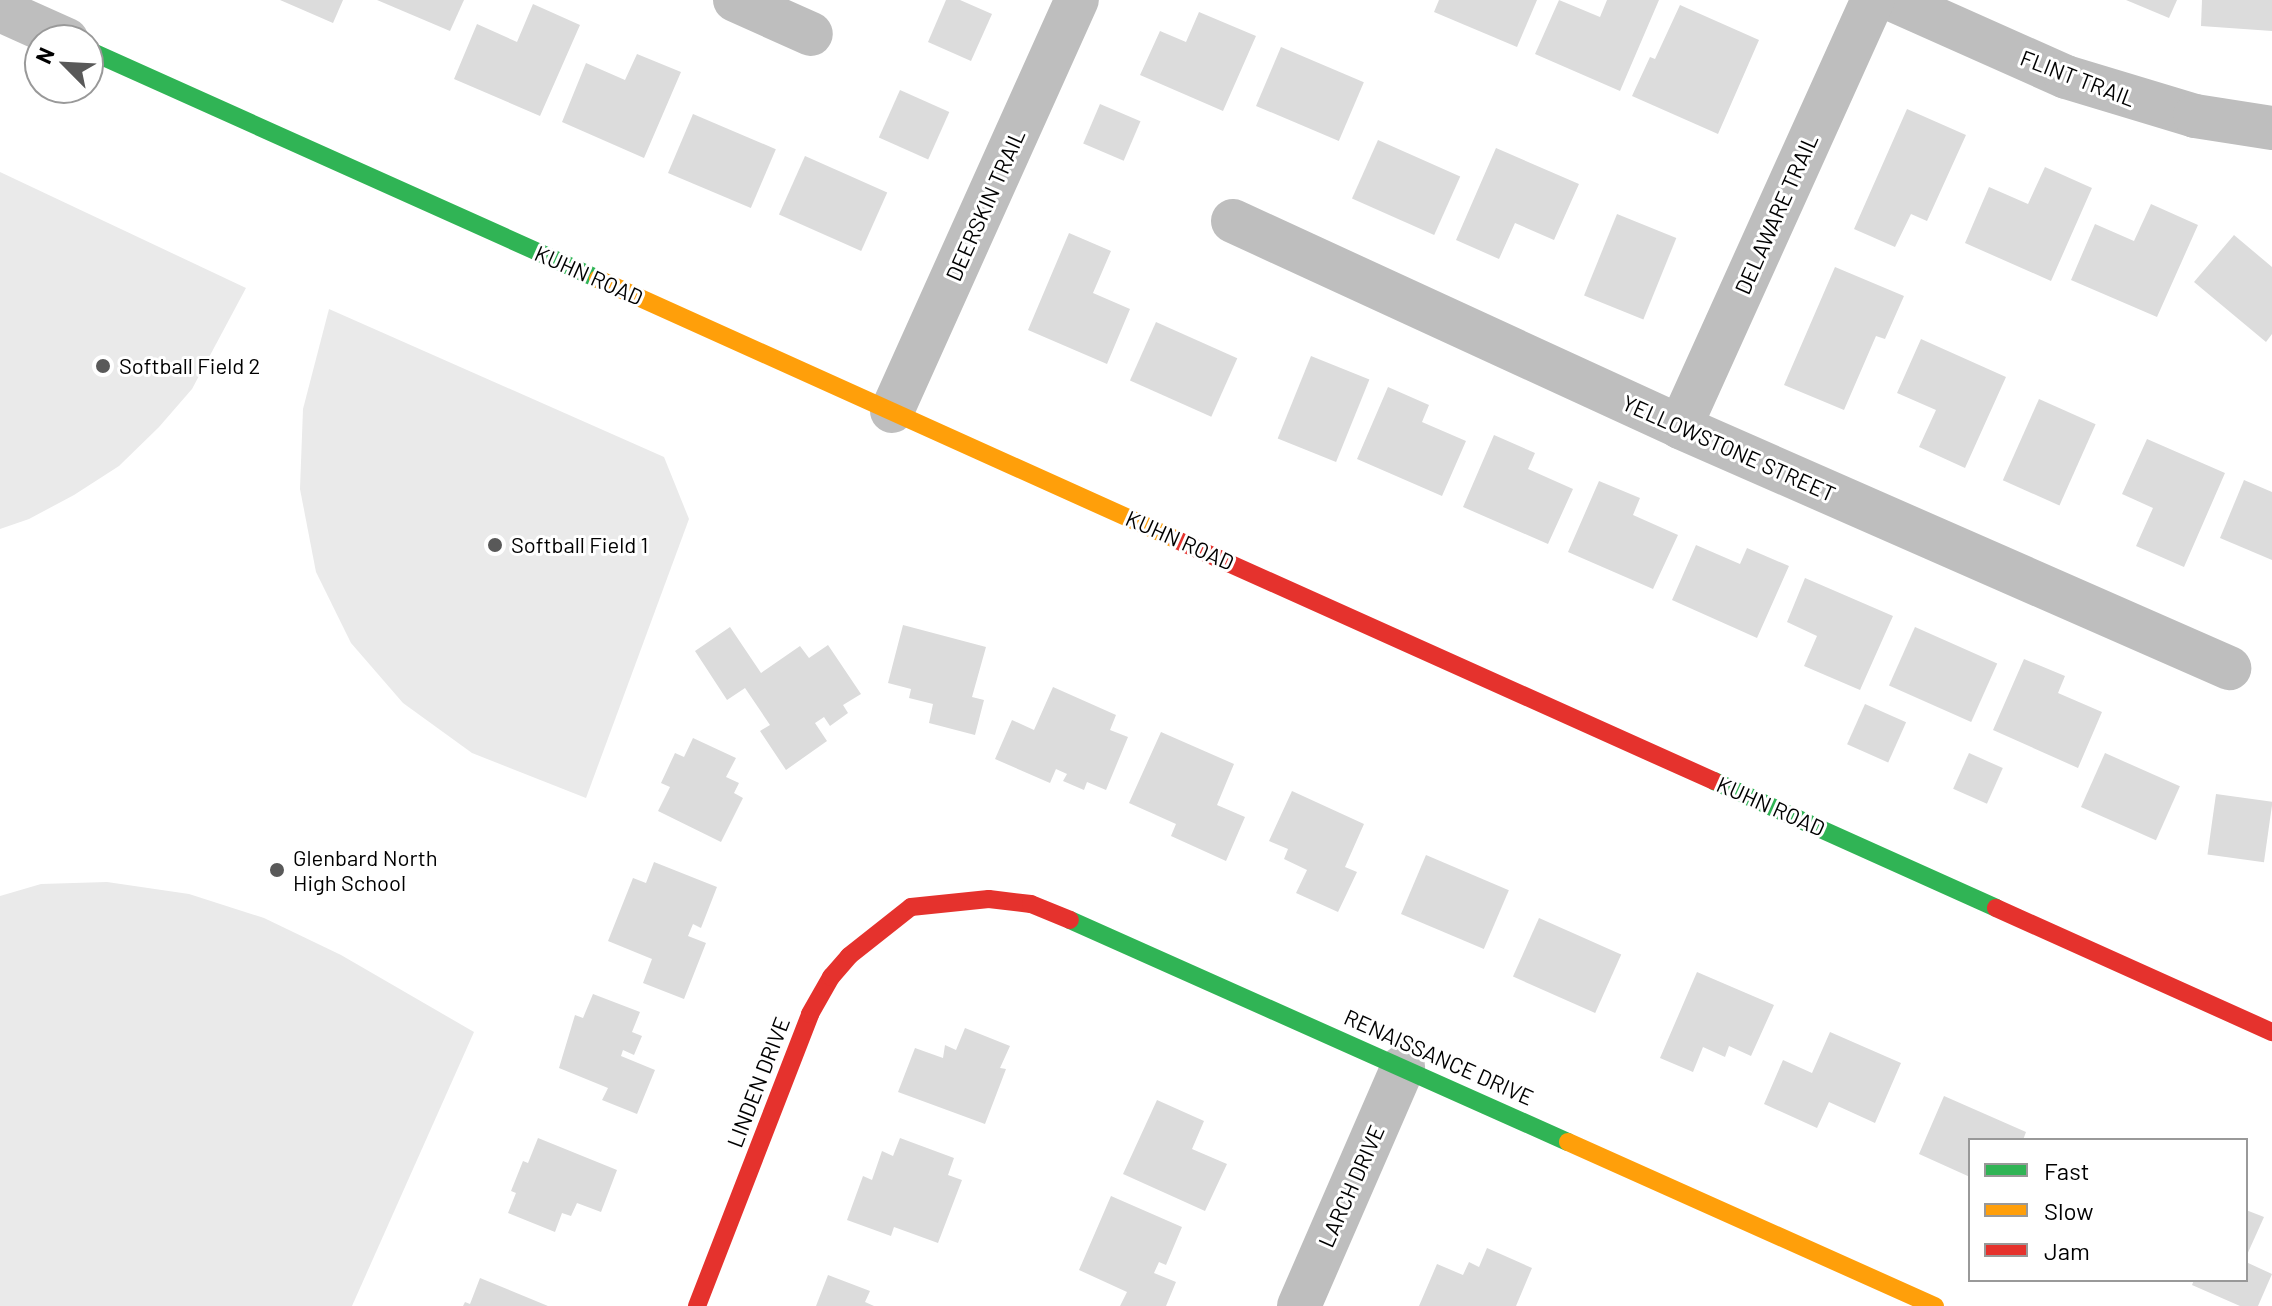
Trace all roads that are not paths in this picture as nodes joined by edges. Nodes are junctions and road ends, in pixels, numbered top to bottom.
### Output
1 (735, 0) edge
2 (1077, 0) edge
3 (1873, 0) edge
4 (1893, 0) edge
5 (0, 10) edge
6 (31, 24) edge
7 (811, 34) dead end
8 (104, 57) edge
9 (2272, 128) edge
10 (1233, 221) dead end
11 (892, 411) junction
12 (1680, 427) junction
13 (2229, 668) dead end
14 (911, 907) joint
15 (2272, 1032) edge
16 (1403, 1067) junction
17 (697, 1306) edge
18 (1299, 1306) edge
19 (1935, 1306) edge

1 - 7 street
2 - 11 street, DEERSKIN TRAIL
3 - 12 street, DELAWARE TRAIL
4 - 9 street, FLINT TRAIL
5 - 6 street
8 - 11 street, KUHN ROAD
10 - 12 street, YELLOWSTONE STREET
11 - 15 street, KUHN ROAD
12 - 13 street, YELLOWSTONE STREET
14 - 16 street, RENAISSANCE DRIVE
14 - 17 street, LINDEN DRIVE
16 - 18 street, LARCH DRIVE
16 - 19 street, RENAISSANCE DRIVE

